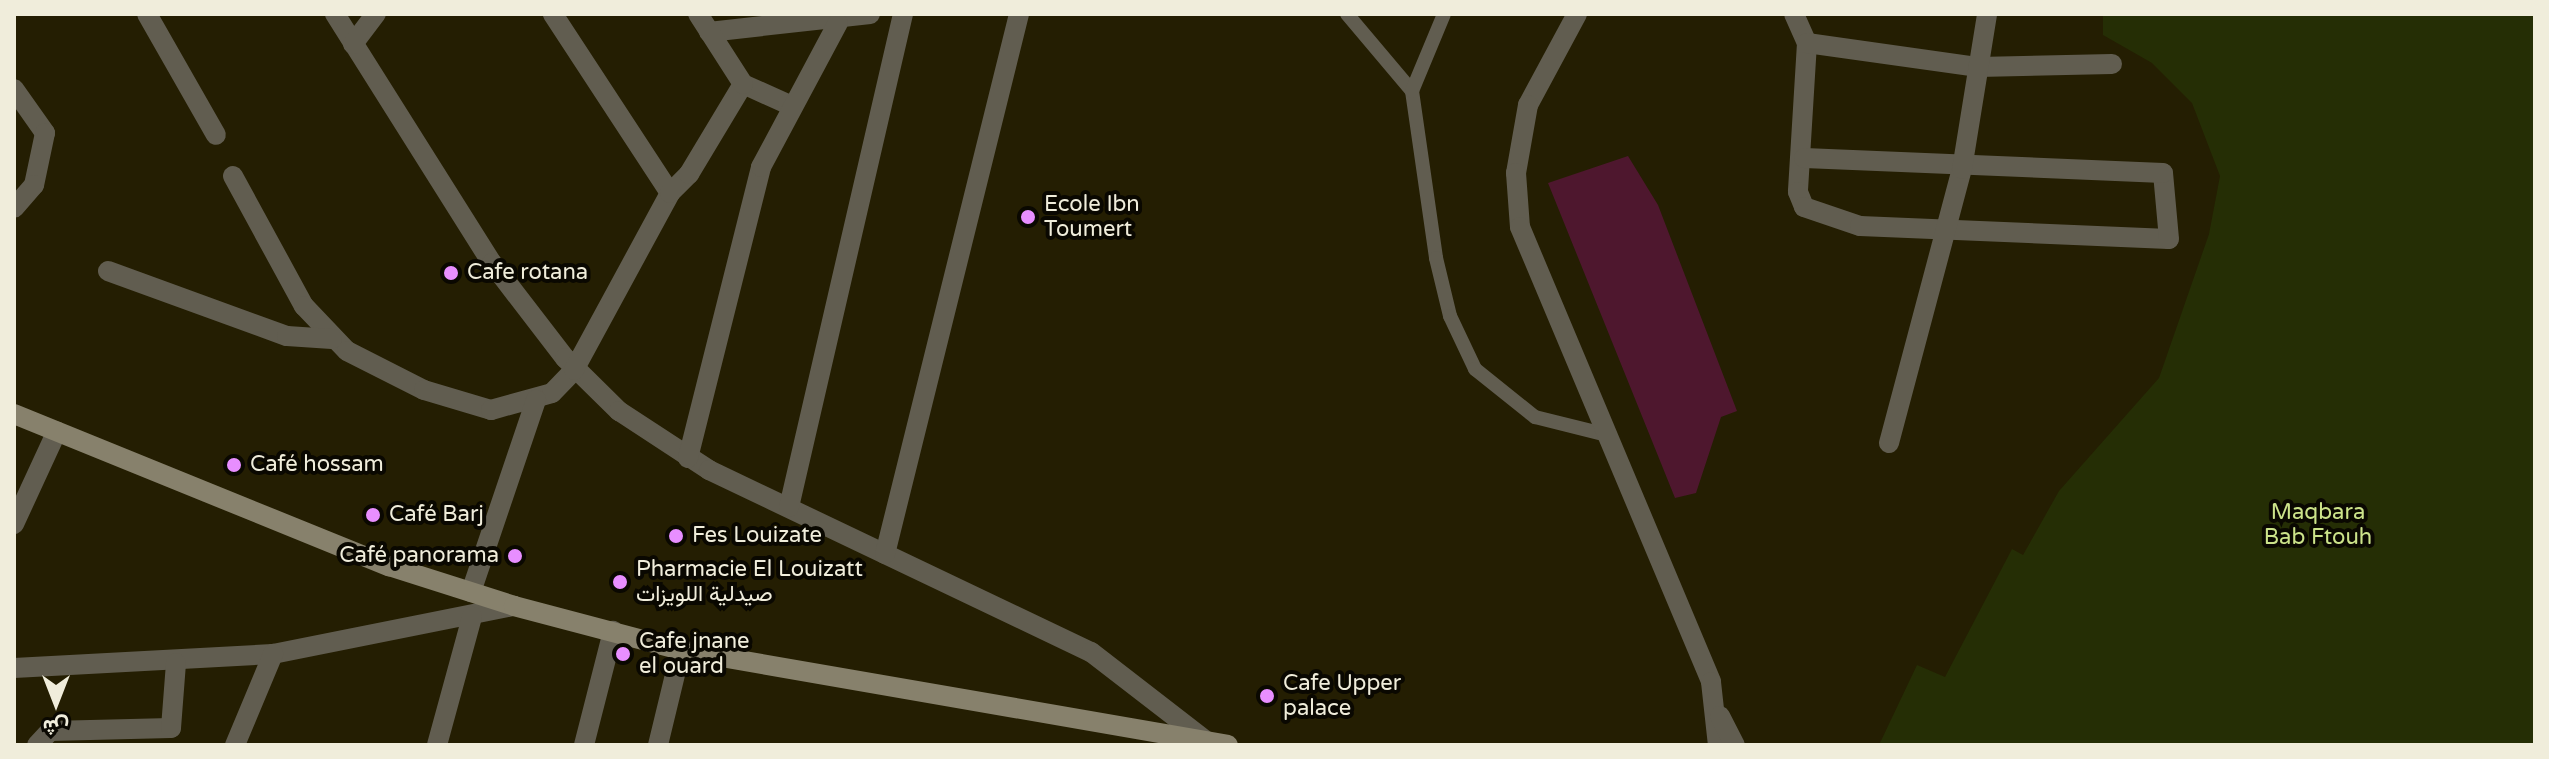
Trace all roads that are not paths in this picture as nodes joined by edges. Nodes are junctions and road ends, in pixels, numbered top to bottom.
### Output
1 (147, 14) edge
2 (335, 14) edge
3 (376, 14) edge
4 (553, 14) edge
5 (698, 14) edge
6 (870, 14) edge
7 (903, 14) edge
8 (1019, 14) edge
9 (1347, 14) edge
10 (1444, 14) edge
11 (1577, 14) edge
12 (1794, 14) edge
13 (1987, 14) edge
14 (838, 23) junction
15 (709, 32) junction
16 (1807, 43) junction
17 (353, 44) junction
18 (2112, 64) dead end
19 (1978, 67) junction
20 (743, 84) junction
21 (14, 89) edge
22 (1412, 91) junction
23 (792, 106) junction
24 (216, 135) dead end
25 (1804, 158) junction
26 (1962, 169) junction
27 (233, 176) dead end
28 (670, 193) junction
29 (14, 208) edge
30 (1947, 229) junction
31 (108, 271) dead end
32 (332, 339) junction
33 (574, 370) junction
34 (536, 400) junction
35 (14, 414) edge
36 (57, 431) junction
37 (1607, 435) junction
38 (1889, 443) dead end
39 (688, 458) junction
40 (789, 507) junction
41 (14, 522) edge
42 (885, 554) junction
43 (471, 592) junction
44 (514, 606) junction
45 (472, 617) junction
46 (613, 631) junction
47 (681, 650) junction
48 (273, 654) junction
49 (176, 663) junction
50 (14, 668) edge
51 (1718, 713) junction
52 (1206, 741) junction
53 (37, 745) edge
54 (235, 745) edge
55 (437, 745) edge
56 (584, 745) edge
57 (658, 745) edge
58 (1228, 745) edge
59 (1718, 745) edge
60 (1735, 745) edge

1 - 24 street
2 - 17 street
3 - 17 street
4 - 28 street
5 - 15 street
6 - 14 street
7 - 40 street
8 - 42 street
9 - 22 lane
10 - 22 lane
11 - 37 street
12 - 16 street
13 - 19 street
14 - 15 street
14 - 23 street
15 - 20 street
16 - 19 street
16 - 25 street
17 - 33 street
18 - 19 street
19 - 26 street
20 - 23 street
20 - 28 street
21 - 29 street
22 - 37 lane
23 - 39 street
25 - 26 street
25 - 30 street
26 - 30 street
26 - 30 street
27 - 32 street
28 - 33 street
30 - 38 street
31 - 32 street
32 - 34 street
33 - 34 street
33 - 39 street
34 - 43 street
35 - 36 street
36 - 41 street
36 - 43 street
37 - 51 street
39 - 40 street
40 - 42 street
42 - 52 street
43 - 44 street
44 - 45 street
44 - 46 street
45 - 48 street
45 - 55 street
46 - 47 street
46 - 56 street
47 - 52 street
47 - 57 street
48 - 49 street
48 - 54 street
49 - 50 street
49 - 53 street
51 - 59 street
51 - 60 street
52 - 58 street

